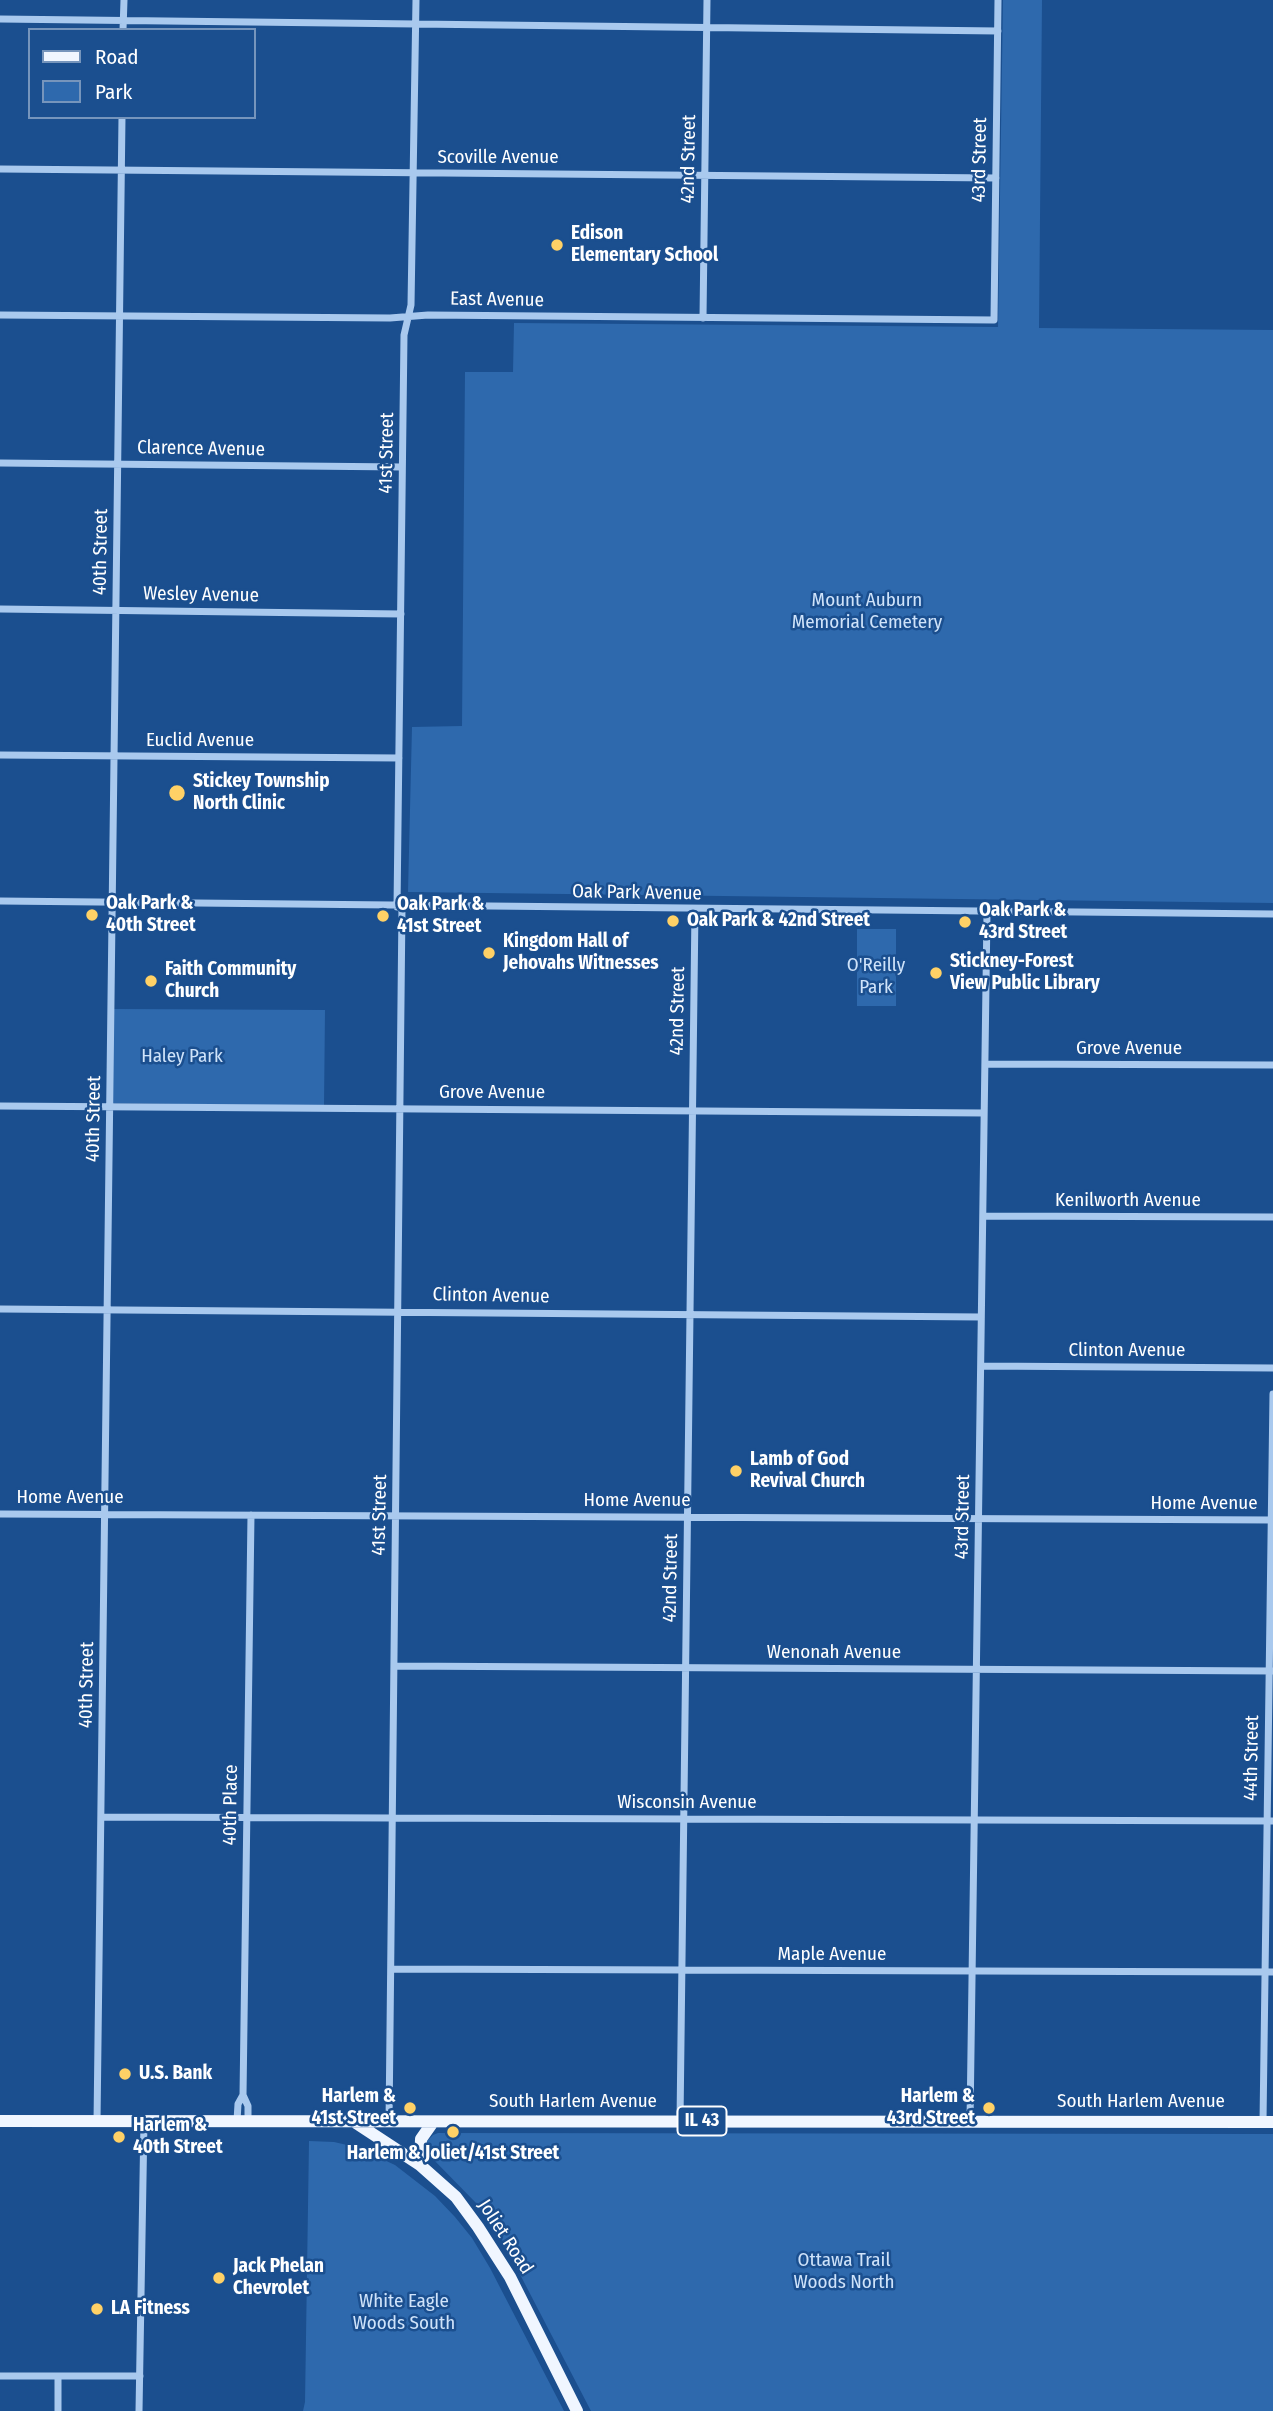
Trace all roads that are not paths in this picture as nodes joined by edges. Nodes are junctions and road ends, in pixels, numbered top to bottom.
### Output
1 (124, 0) edge
2 (415, 0) edge
3 (707, 0) edge
4 (999, 0) edge
5 (0, 19) edge
6 (124, 20) junction
7 (415, 24) junction
8 (706, 27) junction
9 (123, 28) edge
10 (998, 31) junction
11 (122, 119) edge
12 (0, 169) edge
13 (122, 170) junction
14 (413, 173) junction
15 (705, 176) junction
16 (996, 178) junction
17 (0, 315) edge
18 (120, 316) junction
19 (408, 316) junction
20 (703, 318) junction
21 (994, 320) joint
22 (0, 463) edge
23 (118, 464) junction
24 (402, 467) junction
25 (0, 609) edge
26 (116, 610) junction
27 (401, 614) junction
28 (0, 755) edge
29 (114, 756) junction
30 (399, 758) junction
31 (0, 901) edge
32 (112, 903) junction
33 (399, 907) junction
34 (695, 909) junction
35 (987, 913) junction
36 (1273, 915) edge
37 (985, 1064) junction
38 (1273, 1065) edge
39 (0, 1106) edge
40 (110, 1107) junction
41 (400, 1108) junction
42 (693, 1111) junction
43 (984, 1113) junction
44 (983, 1216) junction
45 (1273, 1217) edge
46 (0, 1309) edge
47 (107, 1309) junction
48 (398, 1311) junction
49 (690, 1314) junction
50 (981, 1317) junction
51 (981, 1366) junction
52 (1273, 1368) edge
53 (1273, 1394) edge
54 (0, 1514) edge
55 (105, 1514) junction
56 (251, 1515) junction
57 (395, 1516) junction
58 (688, 1517) junction
59 (978, 1518) junction
60 (1272, 1520) edge
61 (394, 1666) junction
62 (686, 1667) junction
63 (976, 1669) junction
64 (1271, 1671) edge
65 (101, 1817) junction
66 (246, 1818) junction
67 (392, 1818) junction
68 (684, 1819) junction
69 (974, 1820) junction
70 (1270, 1821) edge
71 (391, 1969) junction
72 (682, 1970) junction
73 (972, 1971) junction
74 (1269, 1972) edge
75 (97, 2120) junction
76 (144, 2120) junction
77 (0, 2121) edge
78 (243, 2121) junction
79 (680, 2121) junction
80 (970, 2121) junction
81 (355, 2122) junction
82 (433, 2122) junction
83 (1268, 2122) edge
84 (389, 2123) junction
85 (421, 2165) junction
86 (0, 2376) edge
87 (58, 2376) junction
88 (140, 2376) junction
89 (58, 2411) edge
90 (139, 2411) edge
91 (577, 2411) edge

1 - 6 street
2 - 7 street, 41st Street
3 - 8 street, 42nd Street
4 - 10 street, 43rd Street
5 - 6 street
6 - 7 street
6 - 9 street
7 - 8 street
7 - 14 street, 41st Street
8 - 10 street
8 - 15 street, 42nd Street
10 - 16 street, 43rd Street
11 - 13 street, 40th Street
12 - 13 street, Scoville Avenue
13 - 14 street, Scoville Avenue
13 - 18 street, 40th Street
14 - 15 street, Scoville Avenue
14 - 19 street, 41st Street
15 - 16 street, Scoville Avenue
15 - 20 street, 42nd Street
16 - 21 street, 43rd Street
17 - 18 street, East Avenue
18 - 19 street, East Avenue
18 - 23 street, 40th Street
19 - 20 street, East Avenue
19 - 24 street, 41st Street
20 - 21 street, East Avenue
22 - 23 street, Clarence Avenue
23 - 24 street, Clarence Avenue
23 - 26 street, 40th Street
24 - 27 street, 41st Street
25 - 26 street, Wesley Avenue
26 - 27 street, Wesley Avenue
26 - 29 street, 40th Street
27 - 30 street, 41st Street
28 - 29 street, Euclid Avenue
29 - 30 street, Euclid Avenue
29 - 32 street, 40th Street
30 - 33 street, 41st Street
31 - 32 street, Oak Park Avenue
32 - 33 street, Oak Park Avenue
32 - 40 street, 40th Street
33 - 34 street, Oak Park Avenue
33 - 41 street, 41st Street
34 - 35 street, Oak Park Avenue
34 - 42 street, 42nd Street
35 - 36 street, Oak Park Avenue
35 - 37 street, 43rd Street
37 - 38 street, Grove Avenue
37 - 43 street, 43rd Street
39 - 40 street, Grove Avenue
40 - 41 street, Grove Avenue
40 - 47 street, 40th Street
41 - 42 street, Grove Avenue
41 - 48 street, 41st Street
42 - 43 street, Grove Avenue
42 - 49 street, 42nd Street
43 - 44 street, 43rd Street
44 - 45 street, Kenilworth Avenue
44 - 50 street, 43rd Street
46 - 47 street, Clinton Avenue
47 - 48 street, Clinton Avenue
47 - 55 street, 40th Street
48 - 49 street, Clinton Avenue
48 - 57 street, 41st Street
49 - 50 street, Clinton Avenue
49 - 58 street, 42nd Street
50 - 51 street, 43rd Street
51 - 52 street, Clinton Avenue
51 - 59 street, 43rd Street
53 - 60 street, 44th Street
54 - 55 street, Home Avenue
55 - 56 street, Home Avenue
55 - 65 street, 40th Street
56 - 57 street, Home Avenue
56 - 66 street, 40th Place
57 - 58 street, Home Avenue
57 - 61 street, 41st Street
58 - 59 street, Home Avenue
58 - 62 street, 42nd Street
59 - 60 street, Home Avenue
59 - 63 street, 43rd Street
60 - 64 street, 44th Street
61 - 62 street, Wenonah Avenue
61 - 67 street, 41st Street
62 - 63 street, Wenonah Avenue
62 - 68 street, 42nd Street
63 - 64 street, Wenonah Avenue
63 - 69 street, 43rd Street
64 - 70 street, 44th Street
65 - 66 street, Wisconsin Avenue
65 - 75 street, 40th Street
66 - 67 street, Wisconsin Avenue
66 - 78 street, 40th Place
67 - 68 street, Wisconsin Avenue
67 - 71 street, 41st Street
68 - 69 street, Wisconsin Avenue
68 - 72 street, 42nd Street
69 - 70 street, Wisconsin Avenue
69 - 73 street, 43rd Street
70 - 74 street, 44th Street
71 - 72 street, Maple Avenue
71 - 84 street, 41st Street
72 - 73 street, Maple Avenue
72 - 79 street, 42nd Street
73 - 74 street, Maple Avenue
73 - 80 street, 43rd Street
74 - 83 street, 44th Street
75 - 76 main road, South Harlem Avenue / IL 43
75 - 77 main road, South Harlem Avenue / IL 43
76 - 78 main road, South Harlem Avenue / IL 43
76 - 88 street
78 - 81 main road, South Harlem Avenue / IL 43
79 - 80 main road, South Harlem Avenue / IL 43
79 - 82 main road, South Harlem Avenue / IL 43
80 - 83 main road, South Harlem Avenue / IL 43
81 - 84 main road, South Harlem Avenue / IL 43
81 - 85 main road, Joliet Road
82 - 84 main road, South Harlem Avenue / IL 43
82 - 85 main road
85 - 91 main road, Joliet Road
86 - 87 street
87 - 88 street
87 - 89 street
88 - 90 street

